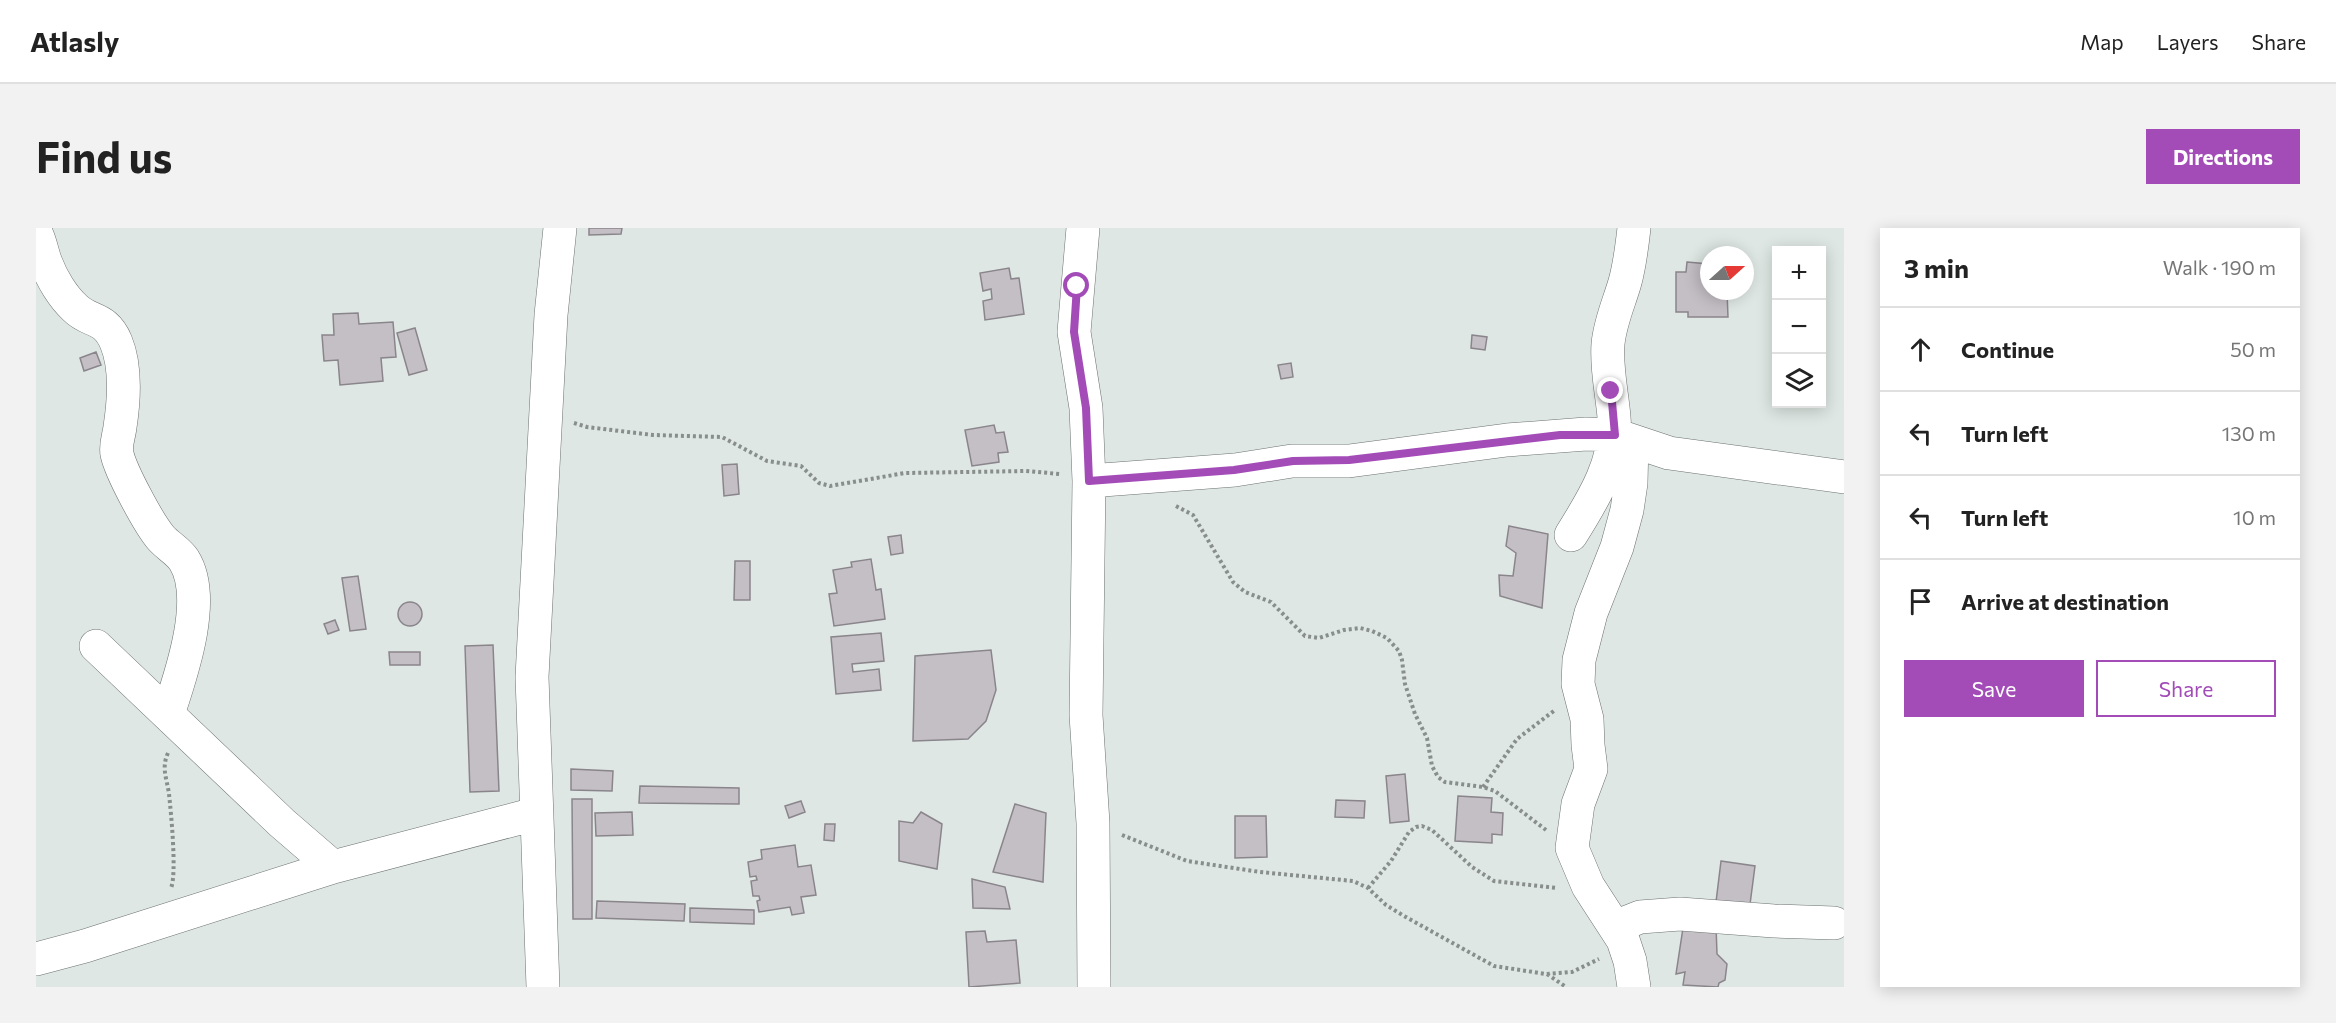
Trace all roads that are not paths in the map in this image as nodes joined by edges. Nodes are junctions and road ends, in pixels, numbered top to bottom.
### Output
1 (560, 228) edge
2 (1083, 228) edge
3 (1634, 228) edge
4 (36, 233) edge
5 (1623, 438) junction
6 (1844, 477) edge
7 (1089, 481) junction
8 (1571, 535) dead end
9 (96, 646) dead end
10 (174, 719) junction
11 (535, 814) junction
12 (333, 867) junction
13 (1834, 923) dead end
14 (1619, 934) junction
15 (36, 959) edge
16 (543, 987) edge
17 (1094, 987) edge
18 (1634, 987) edge

1 - 11 street
2 - 7 street
3 - 5 street
4 - 10 street
5 - 6 street
5 - 7 street
5 - 8 street
5 - 14 street
7 - 17 street
9 - 10 street
10 - 12 street
11 - 12 street
11 - 16 street
12 - 15 street
13 - 14 street
14 - 18 street

